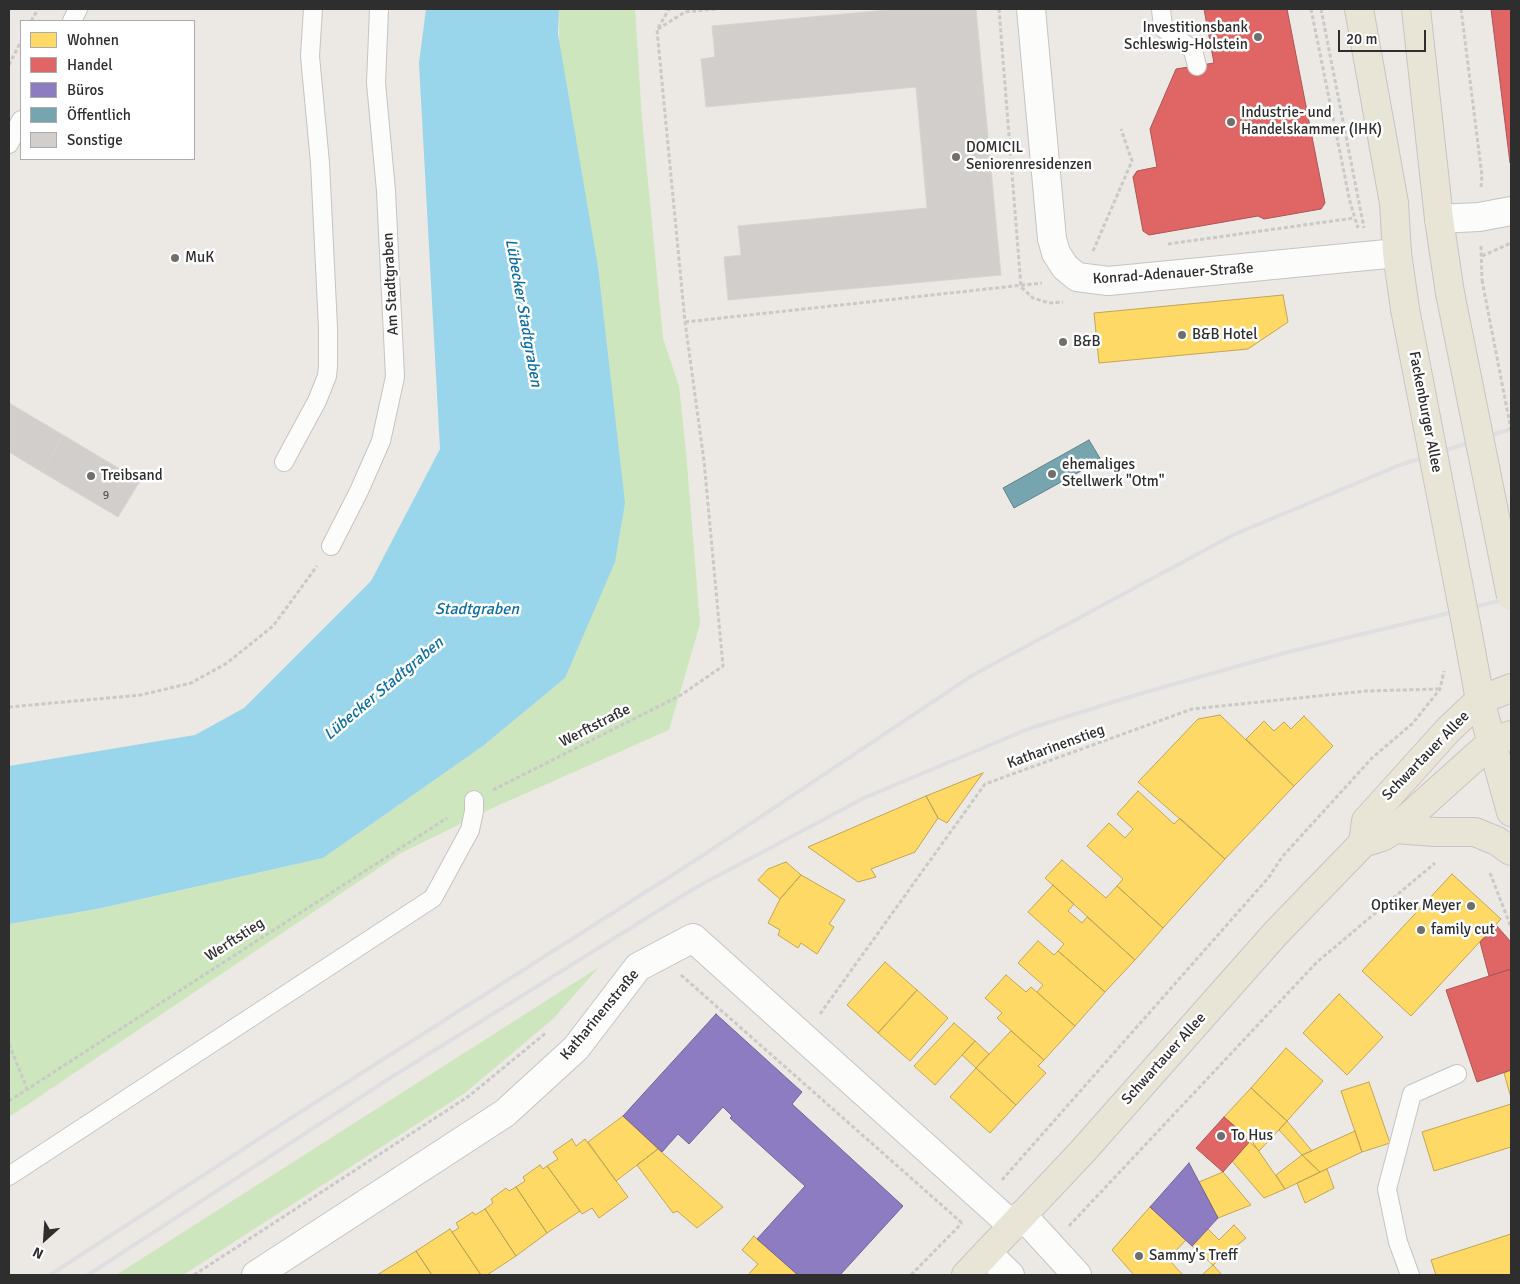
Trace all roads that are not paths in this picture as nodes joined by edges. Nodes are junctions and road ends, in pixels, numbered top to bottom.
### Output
1 (313, 9) edge
2 (379, 9) edge
3 (1031, 9) edge
4 (1161, 9) edge
5 (1359, 9) edge
6 (1416, 9) edge
7 (1197, 66) dead end
8 (20, 122) edge
9 (9, 144) edge
10 (1511, 211) edge
11 (1439, 218) junction
12 (1397, 253) junction
13 (284, 462) dead end
14 (331, 546) road end
15 (1511, 596) edge
16 (1511, 688) edge
17 (1480, 700) junction
18 (1502, 739) edge
19 (474, 800) road end
20 (1511, 812) edge
21 (1395, 828) junction
22 (1363, 843) junction
23 (1511, 851) edge
24 (1457, 1074) dead end
25 (9, 1176) edge
26 (1018, 1220) junction
27 (987, 1254) junction
28 (256, 1275) edge
29 (966, 1275) edge
30 (1010, 1275) edge
31 (1077, 1275) edge
32 (1410, 1275) edge

1 - 13 lane
2 - 14 lane, Am Stadtgraben
3 - 12 street, Konrad-Adenauer-Straße
4 - 7 lane
5 - 12 main road, Fackenburger Allee
6 - 11 main road
8 - 9 lane
10 - 11 street
11 - 15 main road, bridge
12 - 17 main road, Fackenburger Allee, bridge
16 - 17 main road, Schwartauer Allee
17 - 18 main road, Fackenburger Allee
17 - 22 main road, Schwartauer Allee
18 - 20 main road, Fackenburger Allee
18 - 21 main road, Schwartauer Allee
19 - 25 lane
21 - 22 main road, Schwartauer Allee
21 - 23 main road
22 - 26 main road, Schwartauer Allee
24 - 32 lane
26 - 27 main road, Schwartauer Allee
26 - 28 street, Katharinenstraße
26 - 31 street, Katharinenstraße
27 - 29 main road, Schwartauer Allee
27 - 30 street

